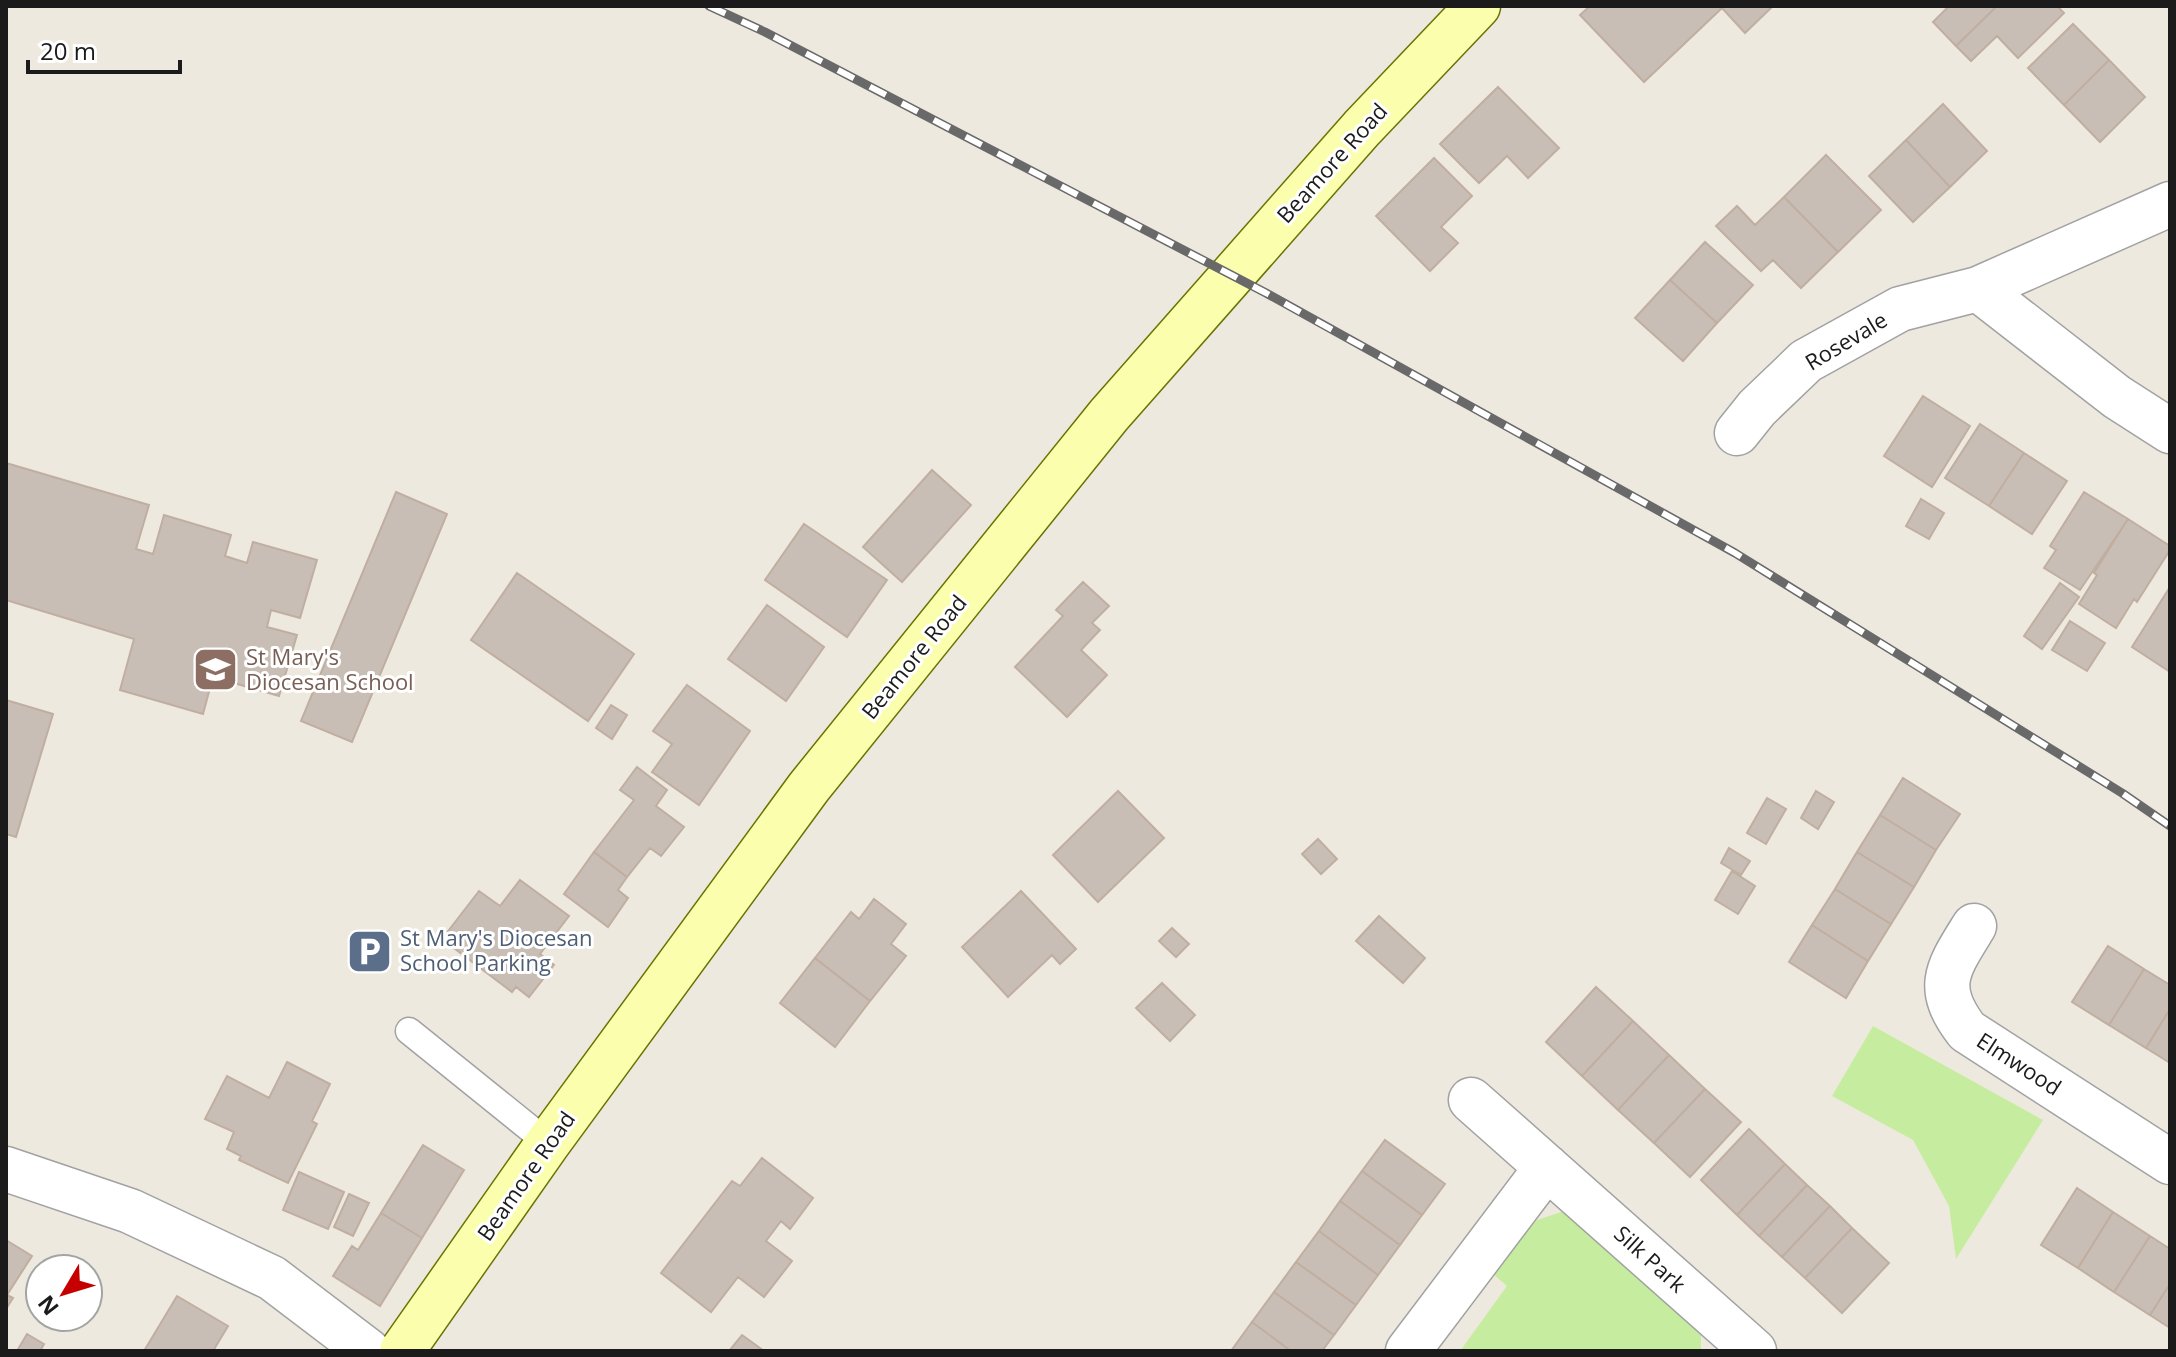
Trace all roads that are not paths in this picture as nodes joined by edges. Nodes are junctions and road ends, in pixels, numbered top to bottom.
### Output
1 (1478, 6) edge
2 (2170, 204) edge
3 (1978, 289) junction
4 (2170, 431) edge
5 (1737, 433) dead end
6 (1974, 926) dead end
7 (409, 1031) dead end
8 (1471, 1100) dead end
9 (548, 1143) junction
10 (2170, 1162) edge
11 (1547, 1167) junction
12 (6, 1169) edge
13 (368, 1351) edge
14 (402, 1351) edge
15 (1408, 1351) edge
16 (1754, 1351) edge

1 - 9 main road, Beamore Road
2 - 3 street, Rosevale
3 - 4 street
3 - 5 street, Rosevale
6 - 10 street, Elmwood
7 - 9 lane
8 - 11 street, Silk Park
9 - 14 main road, Beamore Road
11 - 15 street
11 - 16 street, Silk Park
12 - 13 street

